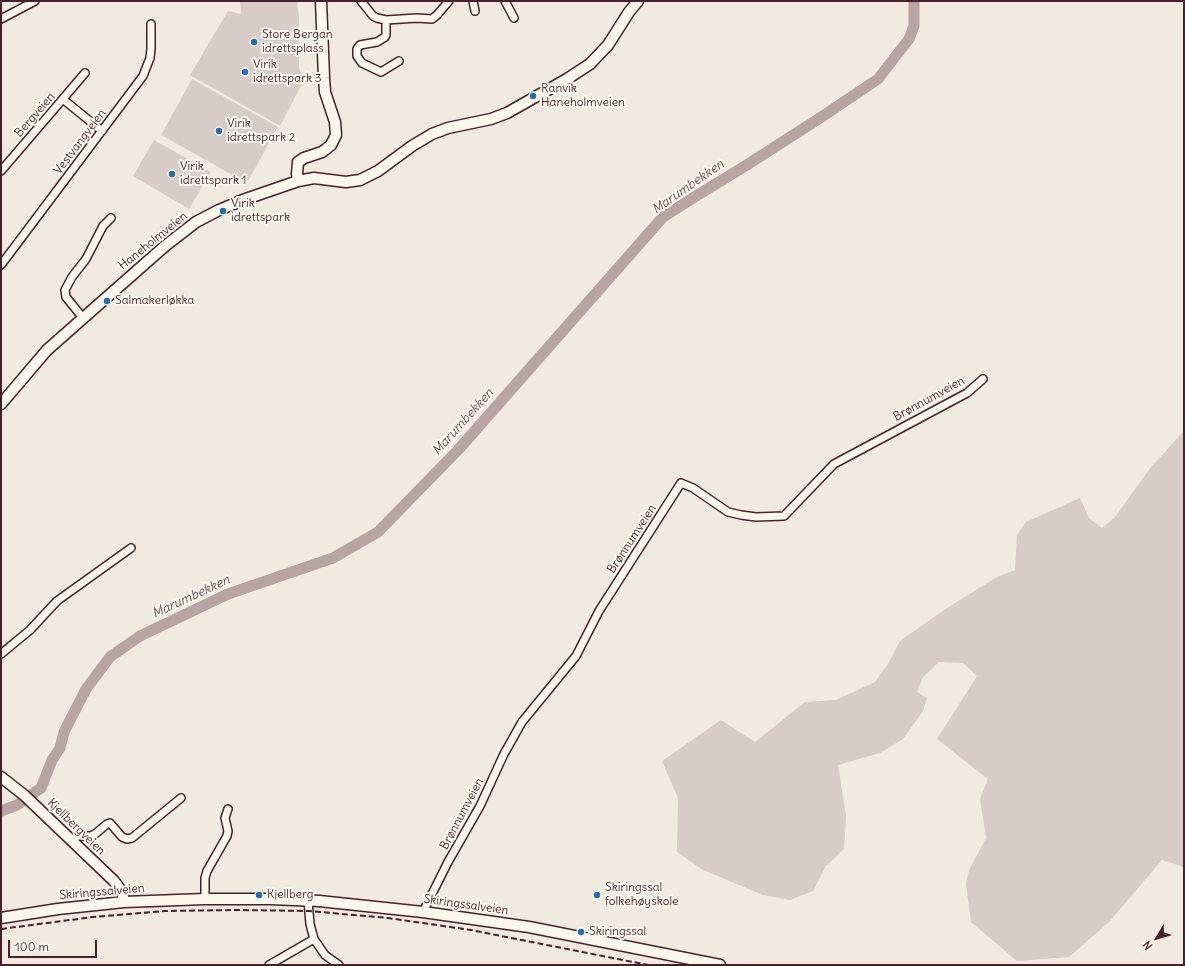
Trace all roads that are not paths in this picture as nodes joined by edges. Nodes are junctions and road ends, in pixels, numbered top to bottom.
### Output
1 (35, 1) edge
2 (322, 1) edge
3 (361, 1) edge
4 (449, 1) edge
5 (473, 1) edge
6 (505, 1) edge
7 (638, 1) edge
8 (476, 11) dead end
9 (514, 18) dead end
10 (1, 19) edge
11 (386, 20) junction
12 (151, 24) dead end
13 (399, 61) dead end
14 (85, 74) dead end
15 (64, 100) junction
16 (102, 131) junction
17 (1, 171) edge
18 (298, 181) junction
19 (111, 218) dead end
20 (1, 265) edge
21 (83, 318) junction
22 (983, 379) dead end
23 (1, 404) edge
24 (131, 548) dead end
25 (1, 654) edge
26 (1, 777) edge
27 (181, 798) dead end
28 (228, 809) dead end
29 (71, 840) junction
30 (205, 899) junction
31 (308, 901) junction
32 (124, 902) junction
33 (423, 912) junction
34 (1, 918) edge
35 (314, 939) junction
36 (269, 965) edge
37 (339, 965) edge
38 (720, 965) edge

1 - 10 street
2 - 18 main road
3 - 11 street
4 - 11 street
5 - 8 street
6 - 9 street
7 - 18 main road, Haneholmveien
11 - 13 street
12 - 16 street, Vestvangveien
14 - 15 street, Bergveien
15 - 16 street
15 - 17 street, Bergveien
16 - 20 street, Vestvangveien
18 - 21 main road, Haneholmveien
19 - 21 street
21 - 23 main road, Haneholmveien
22 - 33 street, Brønnumveien
24 - 25 street
26 - 29 main road, Kjellbergveien
27 - 29 street
28 - 30 street
29 - 32 main road, Kjellbergveien
30 - 31 main road, Skiringssalveien
30 - 32 main road, Skiringssalveien
31 - 33 main road, Skiringssalveien
31 - 35 street
32 - 34 main road, Skiringssalveien
33 - 38 main road, Skiringssalveien
35 - 36 street
35 - 37 street

